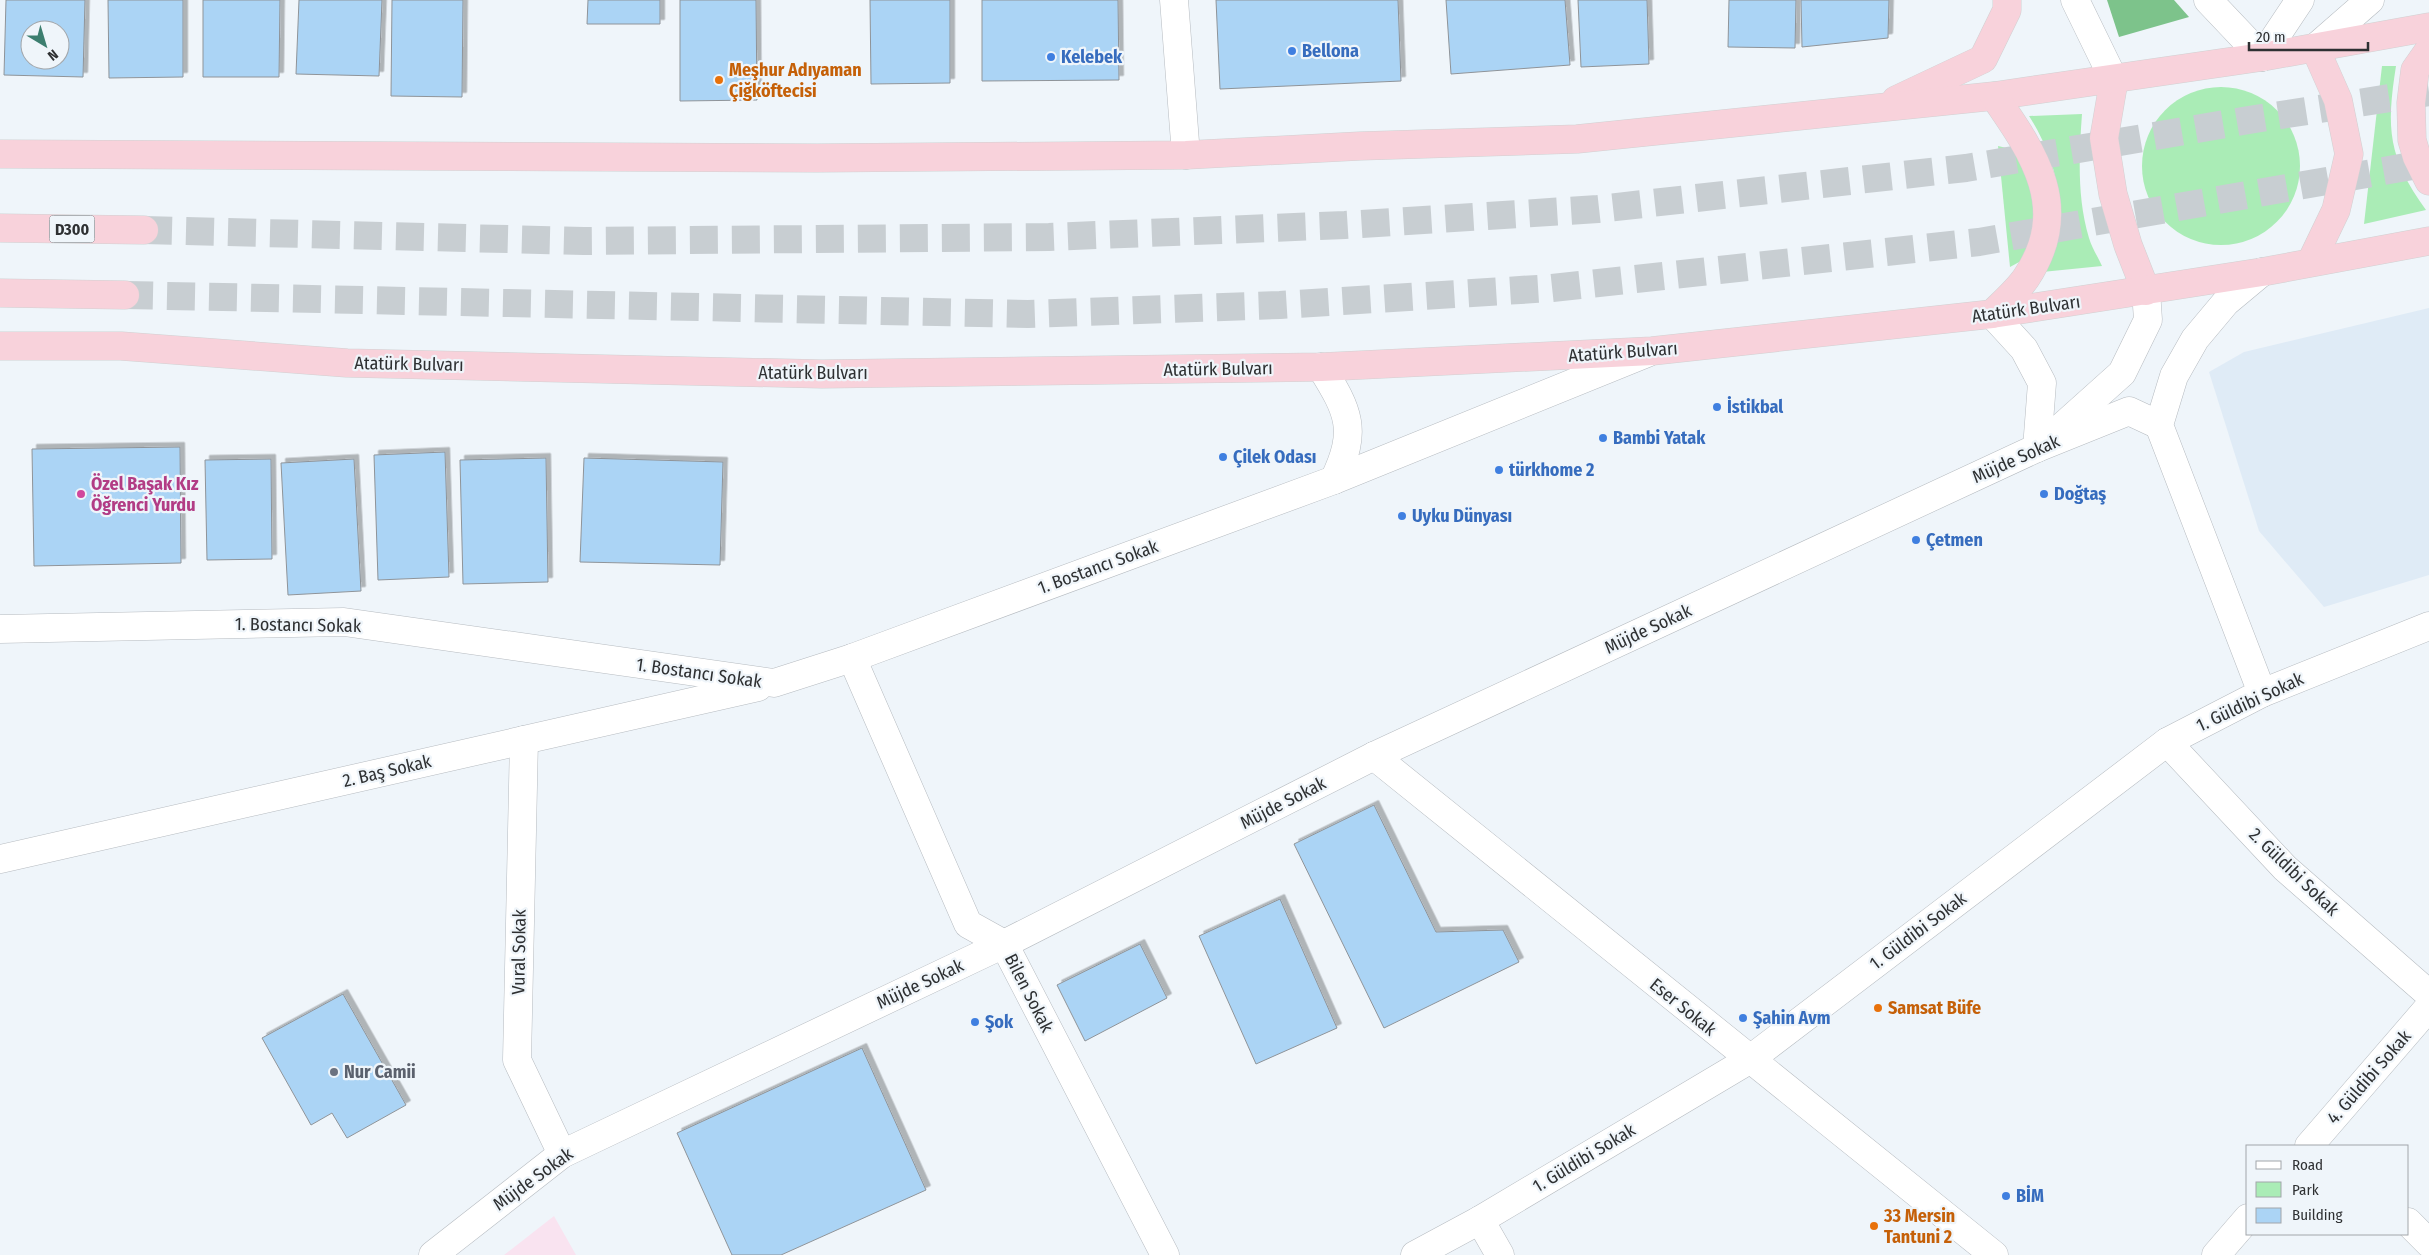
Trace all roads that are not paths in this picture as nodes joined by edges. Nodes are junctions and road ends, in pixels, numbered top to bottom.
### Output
1 (1174, 0) edge
2 (2007, 0) edge
3 (2075, 0) edge
4 (2208, 0) edge
5 (2300, 0) edge
6 (2370, 0) edge
7 (2429, 27) edge
8 (2315, 48) junction
9 (2429, 50) edge
10 (2262, 57) junction
11 (2114, 80) junction
12 (1994, 96) junction
13 (1873, 110) junction
14 (0, 154) edge
15 (1186, 156) junction
16 (2429, 181) edge
17 (0, 228) edge
18 (144, 230) tunnel mouth
19 (2429, 241) edge
20 (2311, 262) junction
21 (2262, 272) junction
22 (2146, 292) junction
23 (0, 293) edge
24 (125, 295) tunnel mouth
25 (1992, 314) junction
26 (0, 346) edge
27 (1652, 351) junction
28 (1321, 367) junction
29 (2159, 425) junction
30 (2037, 448) junction
31 (1334, 480) junction
32 (2429, 626) edge
33 (0, 629) edge
34 (852, 658) junction
35 (774, 683) junction
36 (2262, 693) junction
37 (524, 740) junction
38 (2167, 742) junction
39 (1374, 756) junction
40 (0, 859) edge
41 (1004, 944) junction
42 (2429, 994) edge
43 (2429, 1007) edge
44 (1749, 1060) junction
45 (2312, 1145) edge
46 (562, 1154) junction
47 (1480, 1220) junction
48 (2246, 1220) edge
49 (2409, 1223) edge
50 (2429, 1243) edge
51 (433, 1255) edge
52 (1165, 1255) edge
53 (1415, 1255) edge
54 (1500, 1255) edge
55 (1994, 1255) edge
56 (2216, 1255) edge

1 - 15 street
2 - 13 highway
3 - 11 street
4 - 10 street
5 - 10 street
6 - 8 street
7 - 8 highway
8 - 10 highway
8 - 20 highway
9 - 16 highway
10 - 11 highway
11 - 12 highway
11 - 22 highway
12 - 13 highway
12 - 25 highway
13 - 15 highway
14 - 15 highway
17 - 18 highway, D300
19 - 20 highway, Atatürk Bulvarı
20 - 21 highway, Atatürk Bulvarı
21 - 22 highway, Atatürk Bulvarı
21 - 29 street
22 - 25 highway, Atatürk Bulvarı
22 - 30 street
23 - 24 highway
25 - 27 highway, Atatürk Bulvarı
25 - 30 street
26 - 28 highway, Atatürk Bulvarı
27 - 28 highway, Atatürk Bulvarı
27 - 31 street, 1. Bostancı Sokak
28 - 31 street
29 - 30 street, Müjde Sokak
29 - 36 street
30 - 39 street, Müjde Sokak
31 - 34 street, 1. Bostancı Sokak
32 - 36 street, 1. Güldibi Sokak
33 - 35 street, 1. Bostancı Sokak
34 - 35 street, 1. Bostancı Sokak
34 - 41 street, Bilen Sokak
35 - 37 street, 2. Baş Sokak
36 - 38 street, 1. Güldibi Sokak
37 - 40 street, 2. Baş Sokak
37 - 46 street, Vural Sokak
38 - 42 street, 2. Güldibi Sokak
38 - 44 street, 1. Güldibi Sokak
39 - 41 street, Müjde Sokak
39 - 44 street, Eser Sokak
41 - 46 street, Müjde Sokak
41 - 52 street, Bilen Sokak
43 - 45 street, 4. Güldibi Sokak
44 - 47 street, 1. Güldibi Sokak
44 - 55 street, Eser Sokak
46 - 51 street, Müjde Sokak
47 - 53 street, 1. Güldibi Sokak
47 - 54 street
48 - 56 street
49 - 50 street

